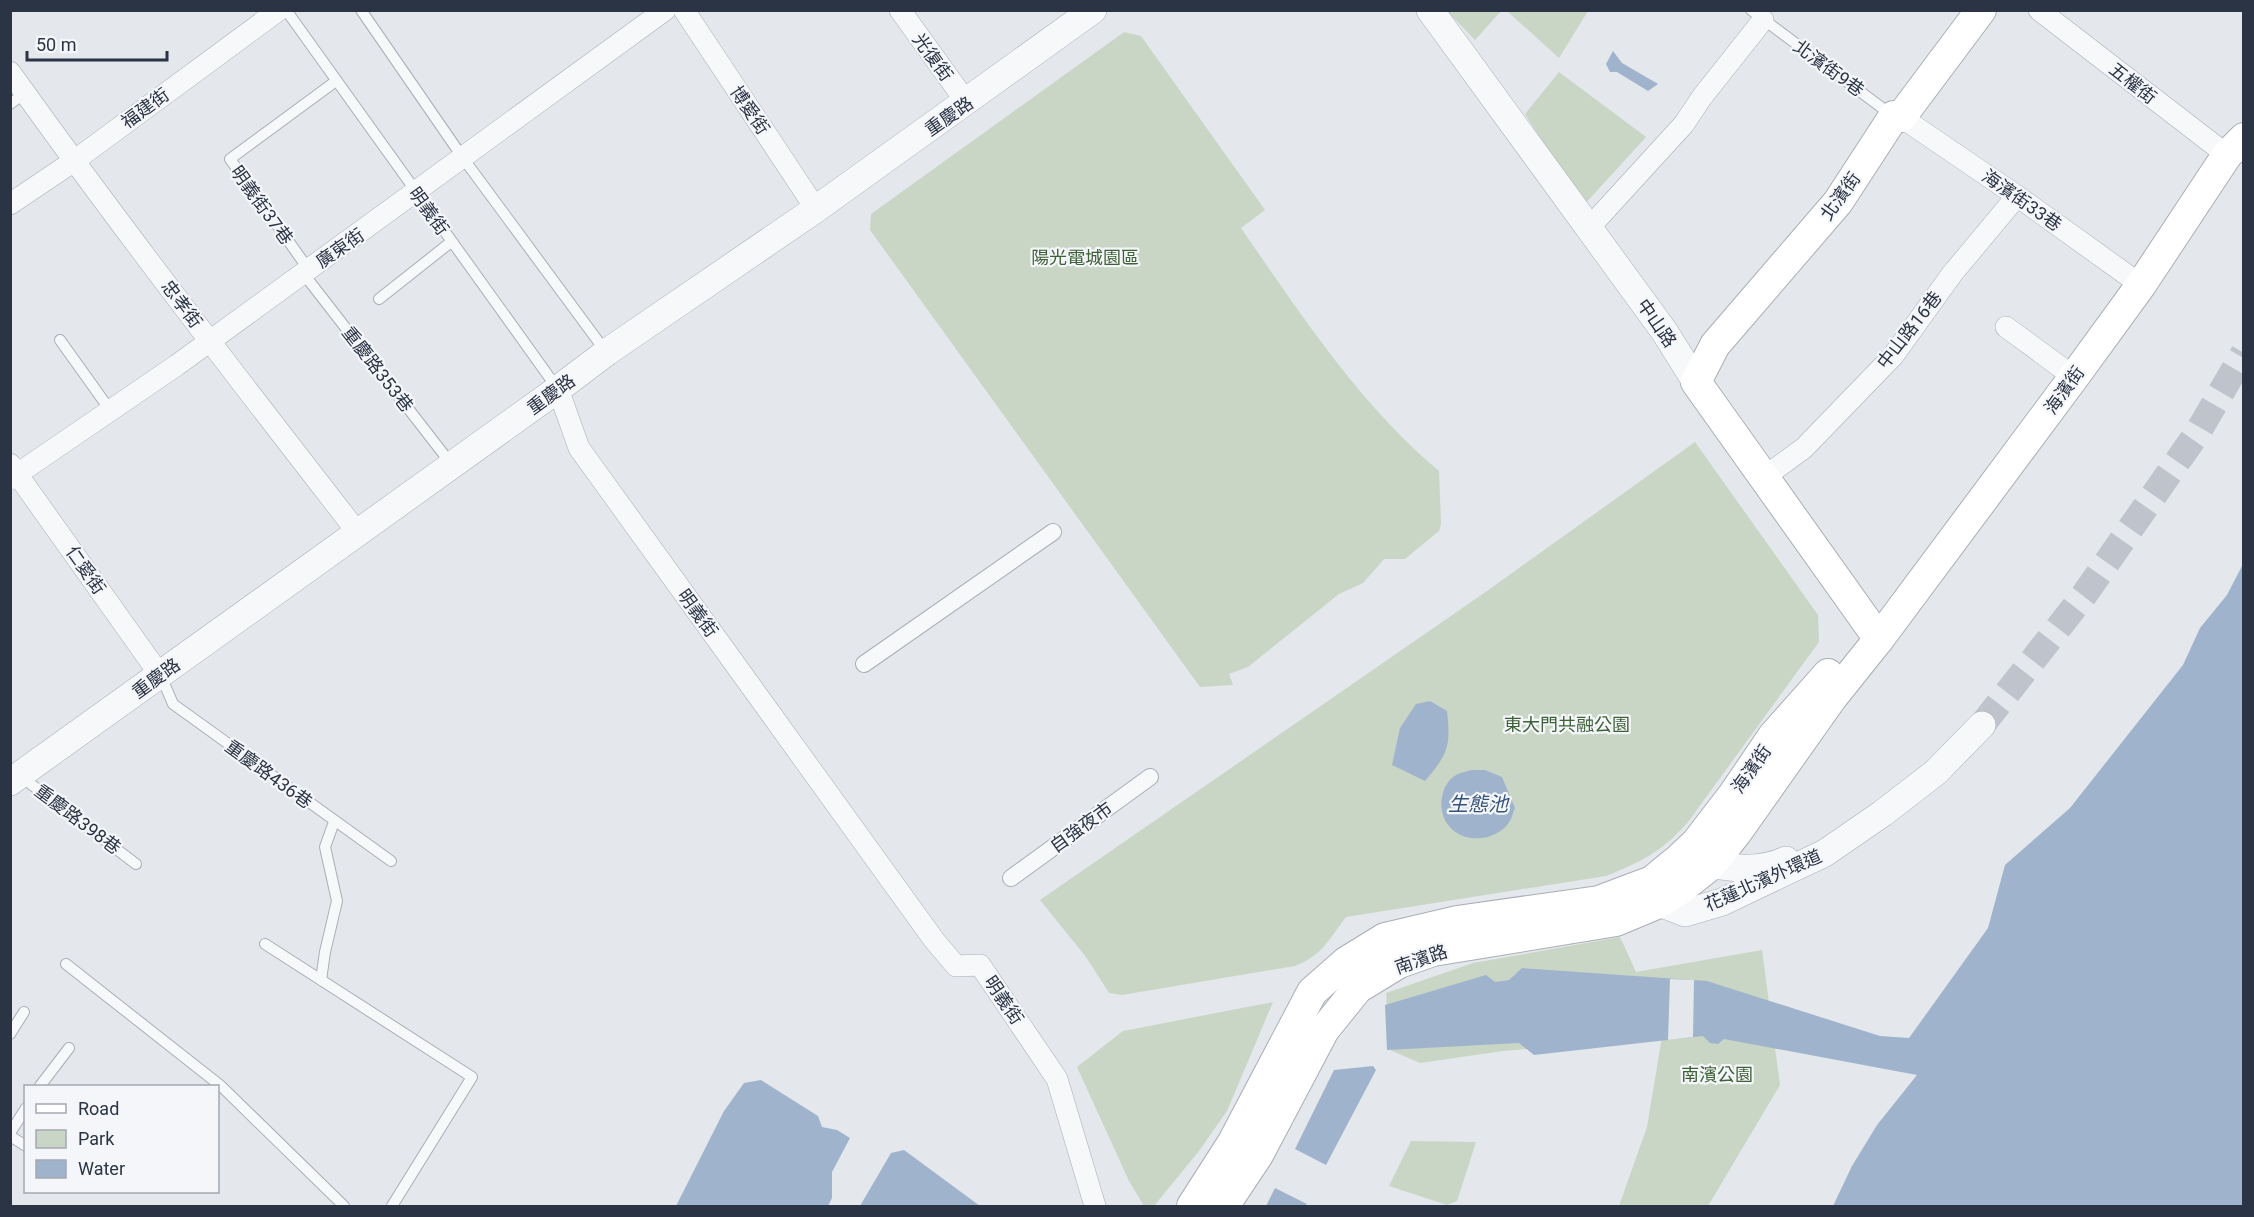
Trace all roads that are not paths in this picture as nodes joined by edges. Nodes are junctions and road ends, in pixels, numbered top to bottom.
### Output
1 (279, 10) edge
2 (286, 10) edge
3 (361, 10) edge
4 (665, 10) edge
5 (684, 10) edge
6 (900, 10) edge
7 (1094, 10) edge
8 (1430, 10) edge
9 (1981, 10) edge
10 (2039, 10) edge
11 (1757, 15) edge
12 (10, 72) edge
13 (336, 81) junction
14 (18, 98) edge
15 (967, 103) junction
16 (1897, 117) junction
17 (2235, 147) edge
18 (463, 158) junction
19 (74, 161) junction
20 (416, 193) junction
21 (2018, 196) junction
22 (10, 204) edge
23 (816, 209) junction
24 (1588, 229) junction
25 (451, 242) junction
26 (306, 271) junction
27 (2141, 285) junction
28 (379, 299) dead end
29 (2007, 327) dead end
30 (60, 340) dead end
31 (209, 340) junction
32 (607, 352) junction
33 (2074, 377) junction
34 (1696, 382) junction
35 (558, 389) junction
36 (110, 410) junction
37 (452, 465) junction
38 (13, 472) edge
39 (1763, 478) junction
40 (1053, 531) dead end
41 (358, 533) junction
42 (1879, 639) junction
43 (864, 664) dead end
44 (160, 675) junction
45 (1982, 725) tunnel mouth
46 (1150, 777) dead end
47 (15, 778) edge
48 (334, 822) junction
49 (1861, 827) junction
50 (1723, 849) junction
51 (1680, 858) junction
52 (391, 861) dead end
53 (136, 864) dead end
54 (1011, 878) dead end
55 (1659, 903) junction
56 (265, 944) dead end
57 (66, 964) dead end
58 (321, 980) junction
59 (24, 1012) dead end
60 (10, 1034) edge
61 (69, 1048) dead end
62 (41, 1085) edge
63 (24, 1111) edge
64 (10, 1134) edge
65 (24, 1144) edge
66 (344, 1206) edge
67 (392, 1206) edge
68 (1095, 1206) edge
69 (1192, 1206) edge
70 (1224, 1206) edge

1 - 19 street, 福建街
2 - 13 lane, 明義街
3 - 18 lane
4 - 18 street, 廣東街
5 - 23 street, 博愛街
6 - 15 street, 光復街
7 - 15 street, 重慶路
8 - 24 street, 中山路
9 - 16 main road, 北濱街
10 - 17 street, 五權街
11 - 16 lane, 北濱街9巷
11 - 24 street
12 - 14 street, 忠孝街
13 - 20 lane, 明義街
13 - 26 lane, 明義街37巷
14 - 19 street, 忠孝街
15 - 23 street, 重慶路
16 - 21 street, 海濱街33巷
16 - 34 main road, 北濱街
17 - 27 main road, 海濱街
18 - 20 street, 廣東街
18 - 32 lane
19 - 22 street, 福建街
19 - 31 street, 忠孝街
20 - 25 lane, 明義街
20 - 26 street, 廣東街
21 - 27 street, 海濱街33巷
21 - 39 street, 中山路16巷
23 - 32 street, 重慶路
24 - 34 street, 中山路
25 - 28 lane
25 - 35 lane, 明義街
26 - 31 street, 廣東街
26 - 37 lane, 重慶路353巷
27 - 33 main road, 海濱街
29 - 33 street
30 - 36 lane
31 - 36 street, 廣東街
31 - 41 street, 忠孝街
32 - 35 street, 重慶路
33 - 42 main road, 海濱街
34 - 39 main road, 中山路
35 - 37 street, 重慶路
35 - 68 street, 明義街
36 - 38 street, 廣東街
37 - 41 street, 重慶路
38 - 44 street, 仁愛街
39 - 42 main road, 中山路
40 - 43 street
41 - 44 street, 重慶路
42 - 50 main road, 海濱街
42 - 51 main road, 海濱街
44 - 47 street, 重慶路
44 - 48 lane, 重慶路436巷
45 - 49 street, 花蓮北濱外環道
46 - 54 street, 自強夜市
47 - 53 lane, 重慶路398巷
48 - 52 lane, 重慶路436巷
48 - 58 lane
49 - 50 street, 花蓮北濱外環道
49 - 55 street, 花蓮北濱外環道
50 - 51 street, 花蓮北濱外環道
50 - 55 main road, 南濱路
51 - 69 main road, 南濱路
55 - 70 main road, 南濱路
56 - 58 lane
57 - 66 lane
58 - 67 lane
59 - 60 lane
61 - 62 lane
63 - 64 lane
64 - 65 lane

